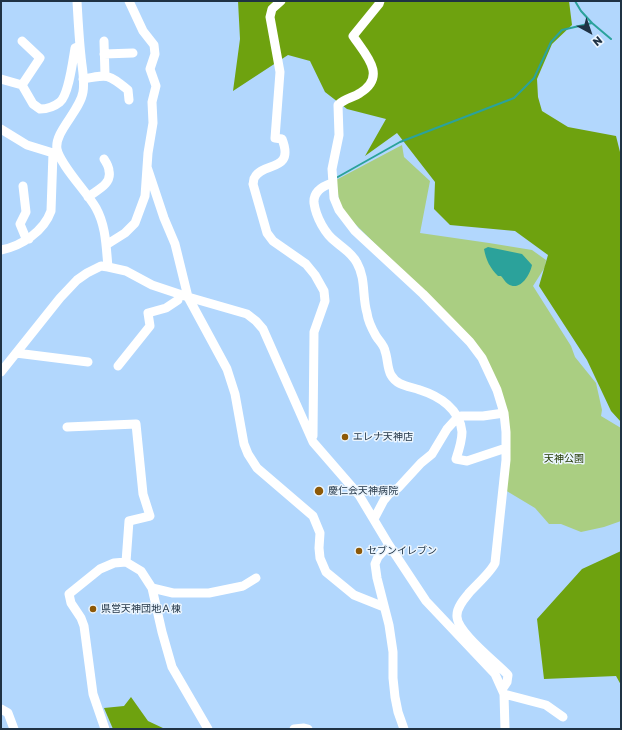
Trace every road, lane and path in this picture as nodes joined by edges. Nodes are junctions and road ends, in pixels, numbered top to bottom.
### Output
1 (77, 1) edge
2 (129, 1) edge
3 (281, 1) edge
4 (380, 1) edge
5 (22, 41) dead end
6 (104, 41) dead end
7 (80, 46) junction
8 (133, 53) dead end
9 (104, 54) junction
10 (105, 75) junction
11 (1, 79) edge
12 (84, 79) junction
13 (22, 86) junction
14 (129, 100) dead end
15 (1, 129) edge
16 (55, 152) junction
17 (104, 159) dead end
18 (147, 167) junction
19 (332, 183) junction
20 (23, 186) dead end
21 (88, 197) junction
22 (28, 239) junction
23 (106, 245) junction
24 (1, 250) edge
25 (108, 267) junction
26 (184, 295) junction
27 (16, 353) junction
28 (88, 362) dead end
29 (118, 366) dead end
30 (1, 372) edge
31 (504, 413) junction
32 (457, 418) junction
33 (67, 427) dead end
34 (313, 442) junction
35 (506, 448) junction
36 (374, 519) junction
37 (389, 545) junction
38 (126, 562) junction
39 (256, 578) dead end
40 (152, 588) junction
41 (384, 607) junction
42 (503, 691) junction
43 (1, 709) edge
44 (563, 717) dead end
45 (14, 729) edge
46 (105, 729) edge
47 (208, 729) edge
48 (294, 729) edge
49 (308, 729) edge
50 (404, 729) edge
51 (505, 729) edge

1 - 7 street
2 - 18 street
3 - 34 street
4 - 19 street
5 - 13 street
6 - 9 street
7 - 12 street
7 - 13 street
8 - 9 street
9 - 10 street
10 - 12 street
10 - 14 street
11 - 13 street
12 - 16 street
15 - 16 street
16 - 21 street
16 - 22 street
17 - 21 street
18 - 23 street
18 - 26 street
19 - 31 street
19 - 32 street
20 - 22 street
21 - 23 street
22 - 24 street
23 - 25 street
25 - 26 street
25 - 27 street
26 - 29 street
26 - 34 street
26 - 41 street
27 - 28 street
27 - 30 street
31 - 32 street
31 - 35 street
32 - 35 street
32 - 36 street
33 - 38 street
34 - 36 street
35 - 42 street
36 - 37 street
37 - 41 street
37 - 42 street
38 - 40 street
38 - 46 street
39 - 40 street
40 - 47 street
41 - 50 street
42 - 44 street
42 - 51 street
43 - 45 street
48 - 49 street

